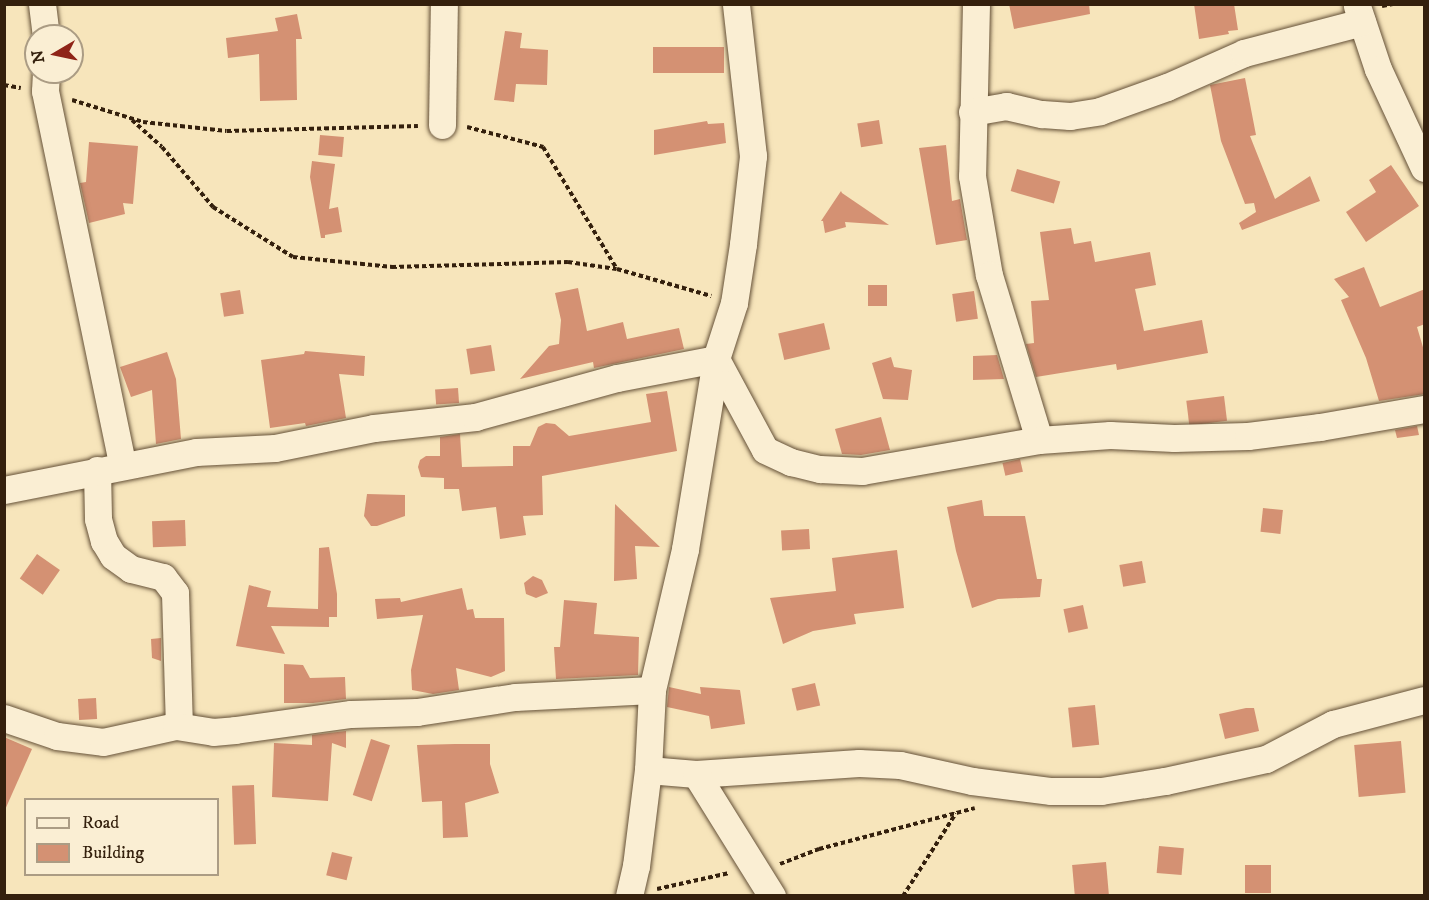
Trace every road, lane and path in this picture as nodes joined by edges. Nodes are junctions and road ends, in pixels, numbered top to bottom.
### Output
1 (42, 4) edge
2 (444, 4) edge
3 (736, 4) edge
4 (976, 4) edge
5 (1359, 13) edge
6 (44, 24) edge
7 (24, 84) edge
8 (46, 84) edge
9 (52, 84) edge
10 (4, 86) edge
11 (972, 112) junction
12 (130, 118) junction
13 (442, 125) junction
14 (1425, 168) edge
15 (617, 269) junction
16 (734, 303) junction
17 (716, 359) junction
18 (1425, 409) edge
19 (1039, 440) junction
20 (123, 466) junction
21 (97, 470) junction
22 (4, 490) edge
23 (652, 690) junction
24 (1425, 700) edge
25 (4, 718) edge
26 (179, 726) junction
27 (648, 770) junction
28 (696, 774) junction
29 (978, 808) dead end
30 (957, 813) junction
31 (754, 867) junction
32 (641, 893) edge
33 (772, 896) edge
34 (903, 896) edge

1 - 6 street
2 - 13 street
3 - 16 street
4 - 11 street
5 - 11 street
5 - 14 street
7 - 10 path
8 - 20 street
9 - 12 path
11 - 19 street
12 - 13 path
12 - 15 path
13 - 15 path
15 - 16 path
16 - 17 street
17 - 19 street
17 - 20 street
17 - 23 street
18 - 19 street
20 - 21 street
21 - 22 street
21 - 26 street
23 - 26 street
23 - 27 street
24 - 28 street
25 - 26 street
27 - 28 street
27 - 32 street
28 - 31 street
29 - 30 path
30 - 31 path
30 - 34 path
31 - 32 path
31 - 33 street

